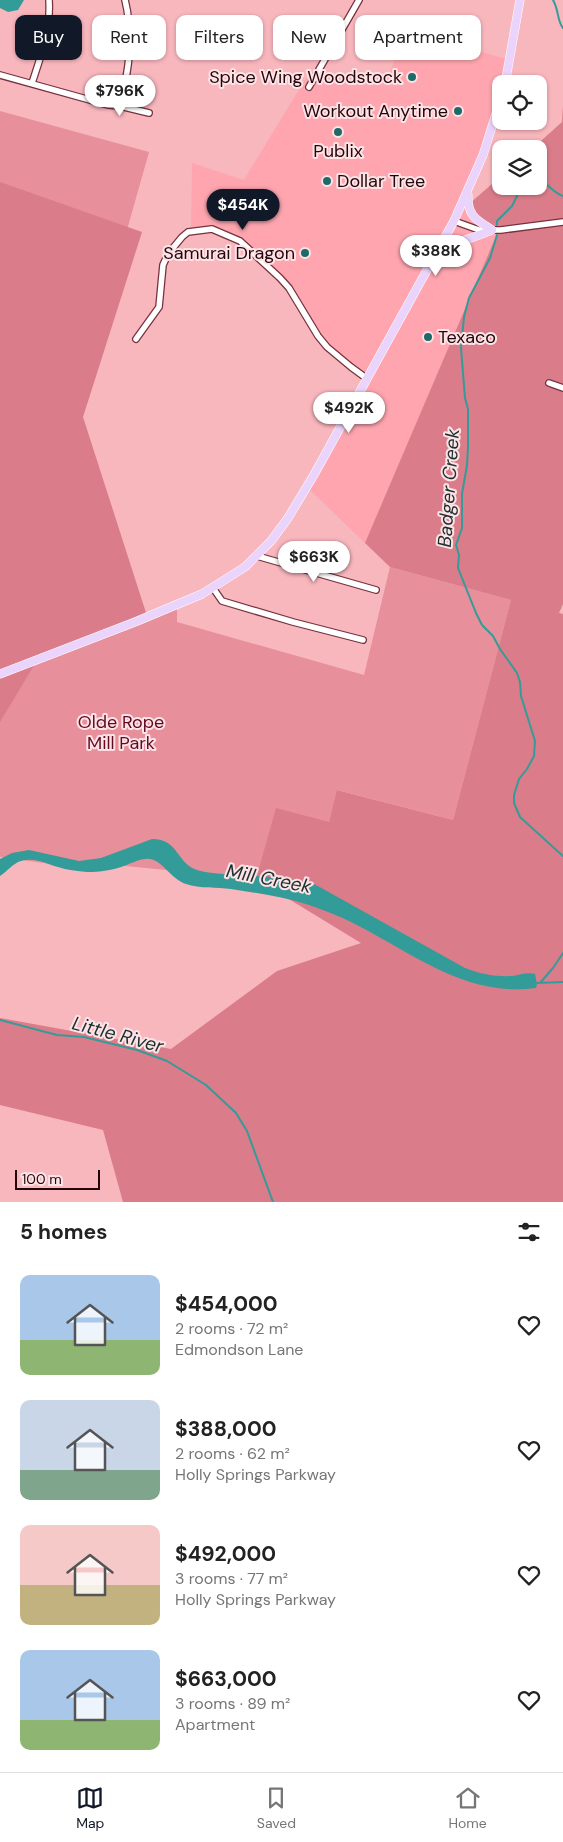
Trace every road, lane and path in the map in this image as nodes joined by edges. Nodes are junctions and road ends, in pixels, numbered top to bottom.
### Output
1 (49, 0) edge
2 (124, 0) edge
3 (358, 0) edge
4 (520, 0) edge
5 (0, 75) edge
6 (507, 75) edge
7 (32, 83) junction
8 (309, 87) dead end
9 (120, 106) junction
10 (149, 113) dead end
11 (492, 128) edge
12 (469, 191) junction
13 (454, 221) junction
14 (563, 222) edge
15 (492, 230) junction
16 (438, 250) junction
17 (136, 339) dead end
18 (366, 378) junction
19 (549, 383) dead end
20 (563, 388) edge
21 (257, 556) junction
22 (213, 588) junction
23 (376, 590) dead end
24 (362, 640) dead end
25 (0, 674) edge

1 - 7 street
2 - 9 street
3 - 8 street
4 - 6 main road
5 - 7 street
7 - 9 street
9 - 10 street
11 - 12 main road
12 - 13 main road
12 - 15 main road
13 - 15 street
13 - 16 main road
14 - 15 street
15 - 16 main road
16 - 18 main road
17 - 18 street
18 - 21 main road
19 - 20 street
21 - 22 main road
21 - 23 street
22 - 24 street
22 - 25 main road

